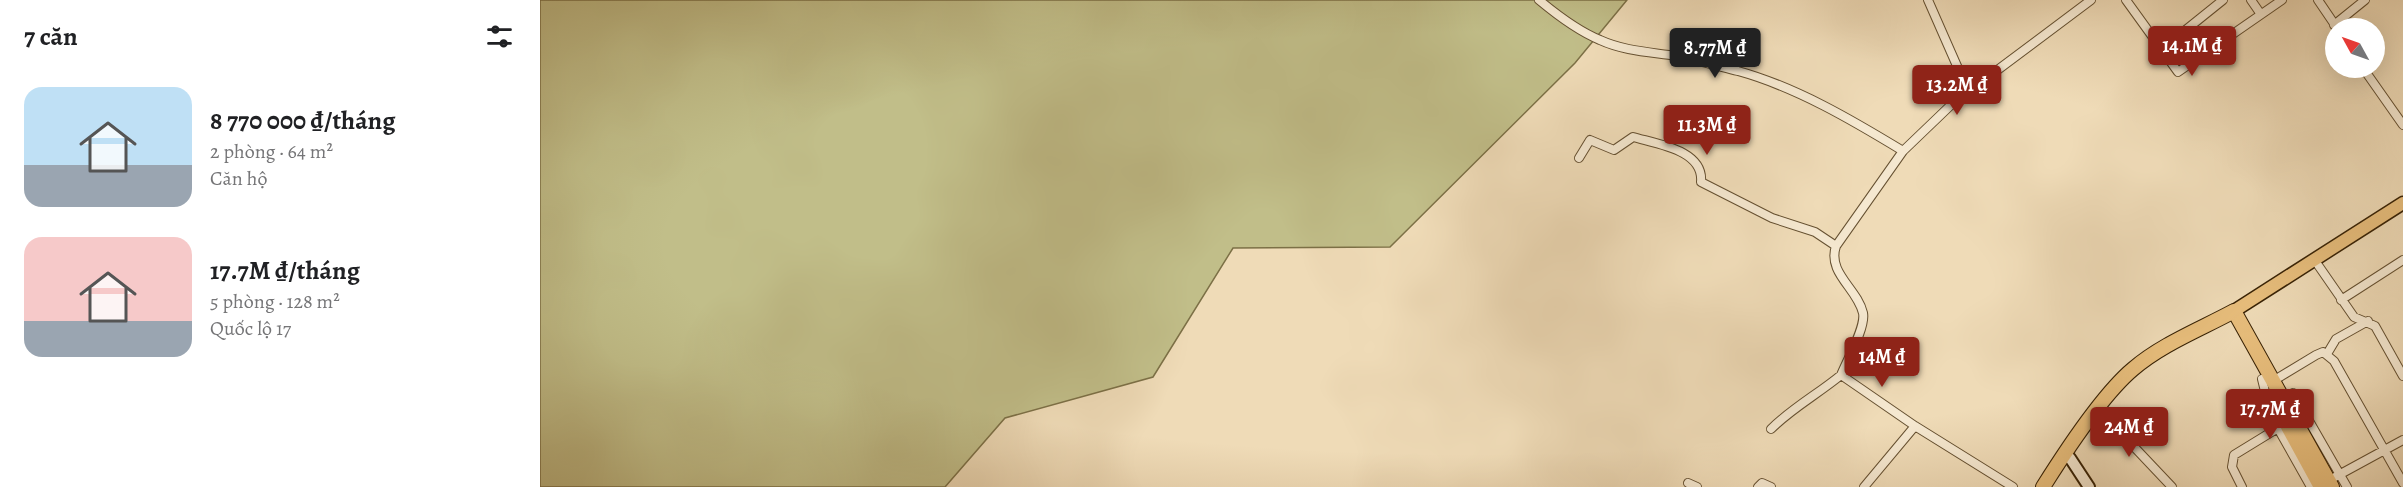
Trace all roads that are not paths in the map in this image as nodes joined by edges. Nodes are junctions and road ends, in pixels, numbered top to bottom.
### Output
1 (1539, 0) edge
2 (1928, 0) edge
3 (2091, 0) edge
4 (2126, 0) edge
5 (2223, 0) edge
6 (2251, 0) edge
7 (2282, 0) edge
8 (2318, 0) edge
9 (2365, 0) edge
10 (2260, 14) junction
11 (2330, 18) edge
12 (2346, 18) edge
13 (2162, 50) junction
14 (2370, 78) edge
15 (1968, 91) junction
16 (2403, 125) edge
17 (1903, 151) junction
18 (1579, 158) dead end
19 (2403, 203) edge
20 (2403, 211) edge
21 (1836, 246) junction
22 (2403, 260) edge
23 (2318, 265) junction
24 (2342, 300) junction
25 (2231, 316) junction
26 (2368, 321) junction
27 (2328, 354) junction
28 (1841, 375) junction
29 (2403, 376) edge
30 (2267, 380) junction
31 (2293, 393) dead end
32 (2102, 413) junction
33 (1915, 426) junction
34 (2278, 428) junction
35 (1771, 429) dead end
36 (2403, 440) edge
37 (2385, 450) junction
38 (2061, 465) junction
39 (1688, 483) dead end
40 (2403, 483) edge
41 (2327, 484) edge
42 (1696, 487) edge
43 (1758, 487) edge
44 (1771, 487) edge
45 (1864, 487) edge
46 (2013, 487) edge
47 (2043, 487) edge
48 (2050, 487) edge
49 (2089, 487) edge
50 (2172, 487) edge
51 (2242, 487) edge
52 (2311, 487) edge
53 (2347, 487) edge

1 - 17 street
2 - 15 street
3 - 15 street
4 - 13 street
5 - 13 street
6 - 10 street
7 - 10 street
8 - 11 street
9 - 12 street
10 - 13 street
14 - 16 street
15 - 17 street
17 - 21 street
18 - 21 street
19 - 25 main road
20 - 23 main road
21 - 28 street
22 - 24 street
23 - 24 street
23 - 25 main road
24 - 26 street
25 - 30 highway
25 - 32 highway
25 - 38 highway
26 - 27 street
26 - 29 street
27 - 30 street
27 - 37 street
28 - 33 street
28 - 35 street
30 - 34 street
30 - 41 highway
31 - 41 street
32 - 38 highway
32 - 50 street
33 - 45 street
33 - 46 street
34 - 51 street
34 - 52 street
36 - 37 street
37 - 40 street
37 - 41 street
38 - 47 highway
38 - 48 highway
38 - 49 street
39 - 42 street
41 - 53 street
43 - 44 street

